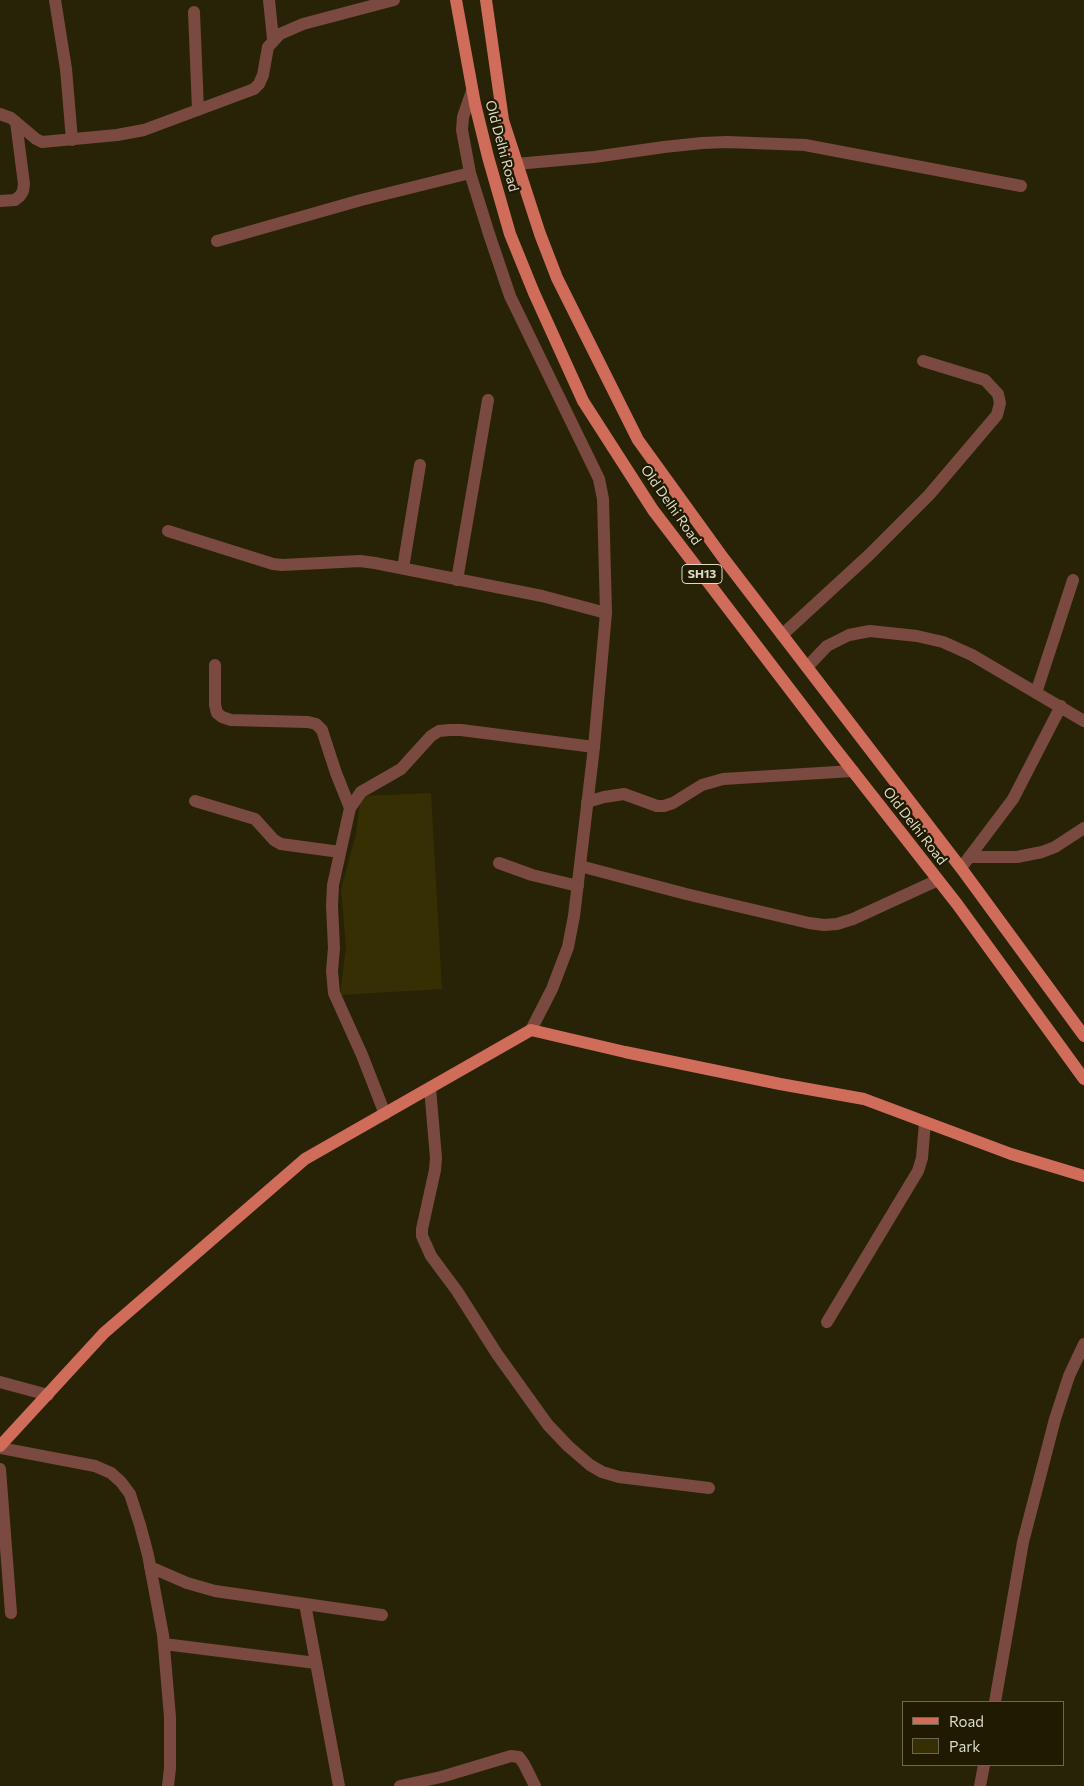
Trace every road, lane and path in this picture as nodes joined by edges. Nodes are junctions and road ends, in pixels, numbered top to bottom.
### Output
1 (55, 0) edge
2 (269, 0) edge
3 (394, 0) edge
4 (456, 0) edge
5 (486, 0) edge
6 (194, 12) dead end
7 (273, 39) junction
8 (472, 91) junction
9 (198, 110) junction
10 (0, 114) edge
11 (16, 122) junction
12 (72, 140) junction
13 (516, 164) junction
14 (470, 173) junction
15 (1021, 186) dead end
16 (0, 202) edge
17 (217, 241) dead end
18 (923, 361) dead end
19 (488, 400) dead end
20 (420, 465) dead end
21 (168, 531) dead end
22 (402, 568) junction
23 (457, 580) junction
24 (1073, 580) dead end
25 (606, 613) junction
26 (782, 635) junction
27 (215, 665) dead end
28 (806, 667) junction
29 (1036, 694) junction
30 (1061, 706) junction
31 (1084, 721) edge
32 (594, 747) junction
33 (853, 771) junction
34 (195, 801) dead end
35 (588, 802) junction
36 (350, 808) junction
37 (1084, 828) edge
38 (340, 852) junction
39 (969, 857) junction
40 (499, 863) dead end
41 (580, 866) junction
42 (960, 868) junction
43 (938, 880) junction
44 (578, 886) junction
45 (531, 1030) junction
46 (1084, 1036) edge
47 (1084, 1079) edge
48 (430, 1088) junction
49 (385, 1114) junction
50 (924, 1122) junction
51 (1084, 1176) edge
52 (827, 1322) dead end
53 (1084, 1344) edge
54 (0, 1382) edge
55 (48, 1395) junction
56 (0, 1447) edge
57 (0, 1469) edge
58 (709, 1488) dead end
59 (150, 1567) junction
60 (305, 1604) junction
61 (12, 1613) dead end
62 (382, 1615) dead end
63 (164, 1644) junction
64 (316, 1663) junction
65 (995, 1701) edge
66 (984, 1766) edge
67 (168, 1786) edge
68 (339, 1786) edge
69 (400, 1786) edge
70 (535, 1786) edge
71 (980, 1786) edge

1 - 12 street
2 - 7 street
3 - 7 street
4 - 8 main road, Old Delhi Road / SH13
5 - 13 main road, Old Delhi Road / SH13
6 - 9 street
7 - 9 street
8 - 14 street
8 - 33 main road, Old Delhi Road / SH13
9 - 12 street
10 - 11 street
11 - 12 street
11 - 16 street
13 - 15 street
13 - 26 main road, Old Delhi Road / SH13
14 - 17 street
14 - 25 street
18 - 26 street
19 - 23 street
20 - 22 street
21 - 22 street
22 - 23 street
23 - 25 street
24 - 29 street
25 - 32 street
26 - 28 main road, Old Delhi Road / SH13
27 - 36 street
28 - 29 street
28 - 42 main road, Old Delhi Road / SH13
29 - 30 street
30 - 31 street
30 - 39 street
32 - 35 street
32 - 36 street
33 - 35 street
33 - 43 main road, Old Delhi Road / SH13
34 - 38 street
35 - 41 street
36 - 38 street
37 - 39 street
38 - 49 street
39 - 42 street
40 - 44 street
41 - 43 street
41 - 44 street
42 - 46 main road, Old Delhi Road / SH13
43 - 47 main road, Old Delhi Road / SH13
44 - 45 street
45 - 48 main road
45 - 50 main road
48 - 49 main road
48 - 58 street
49 - 55 main road
50 - 51 main road
50 - 52 street
53 - 65 street
54 - 55 street
55 - 56 main road
56 - 59 street
57 - 61 street
59 - 60 street
59 - 63 street
60 - 62 street
60 - 64 street
63 - 64 street
63 - 67 street
64 - 68 street
66 - 71 street
69 - 70 street

